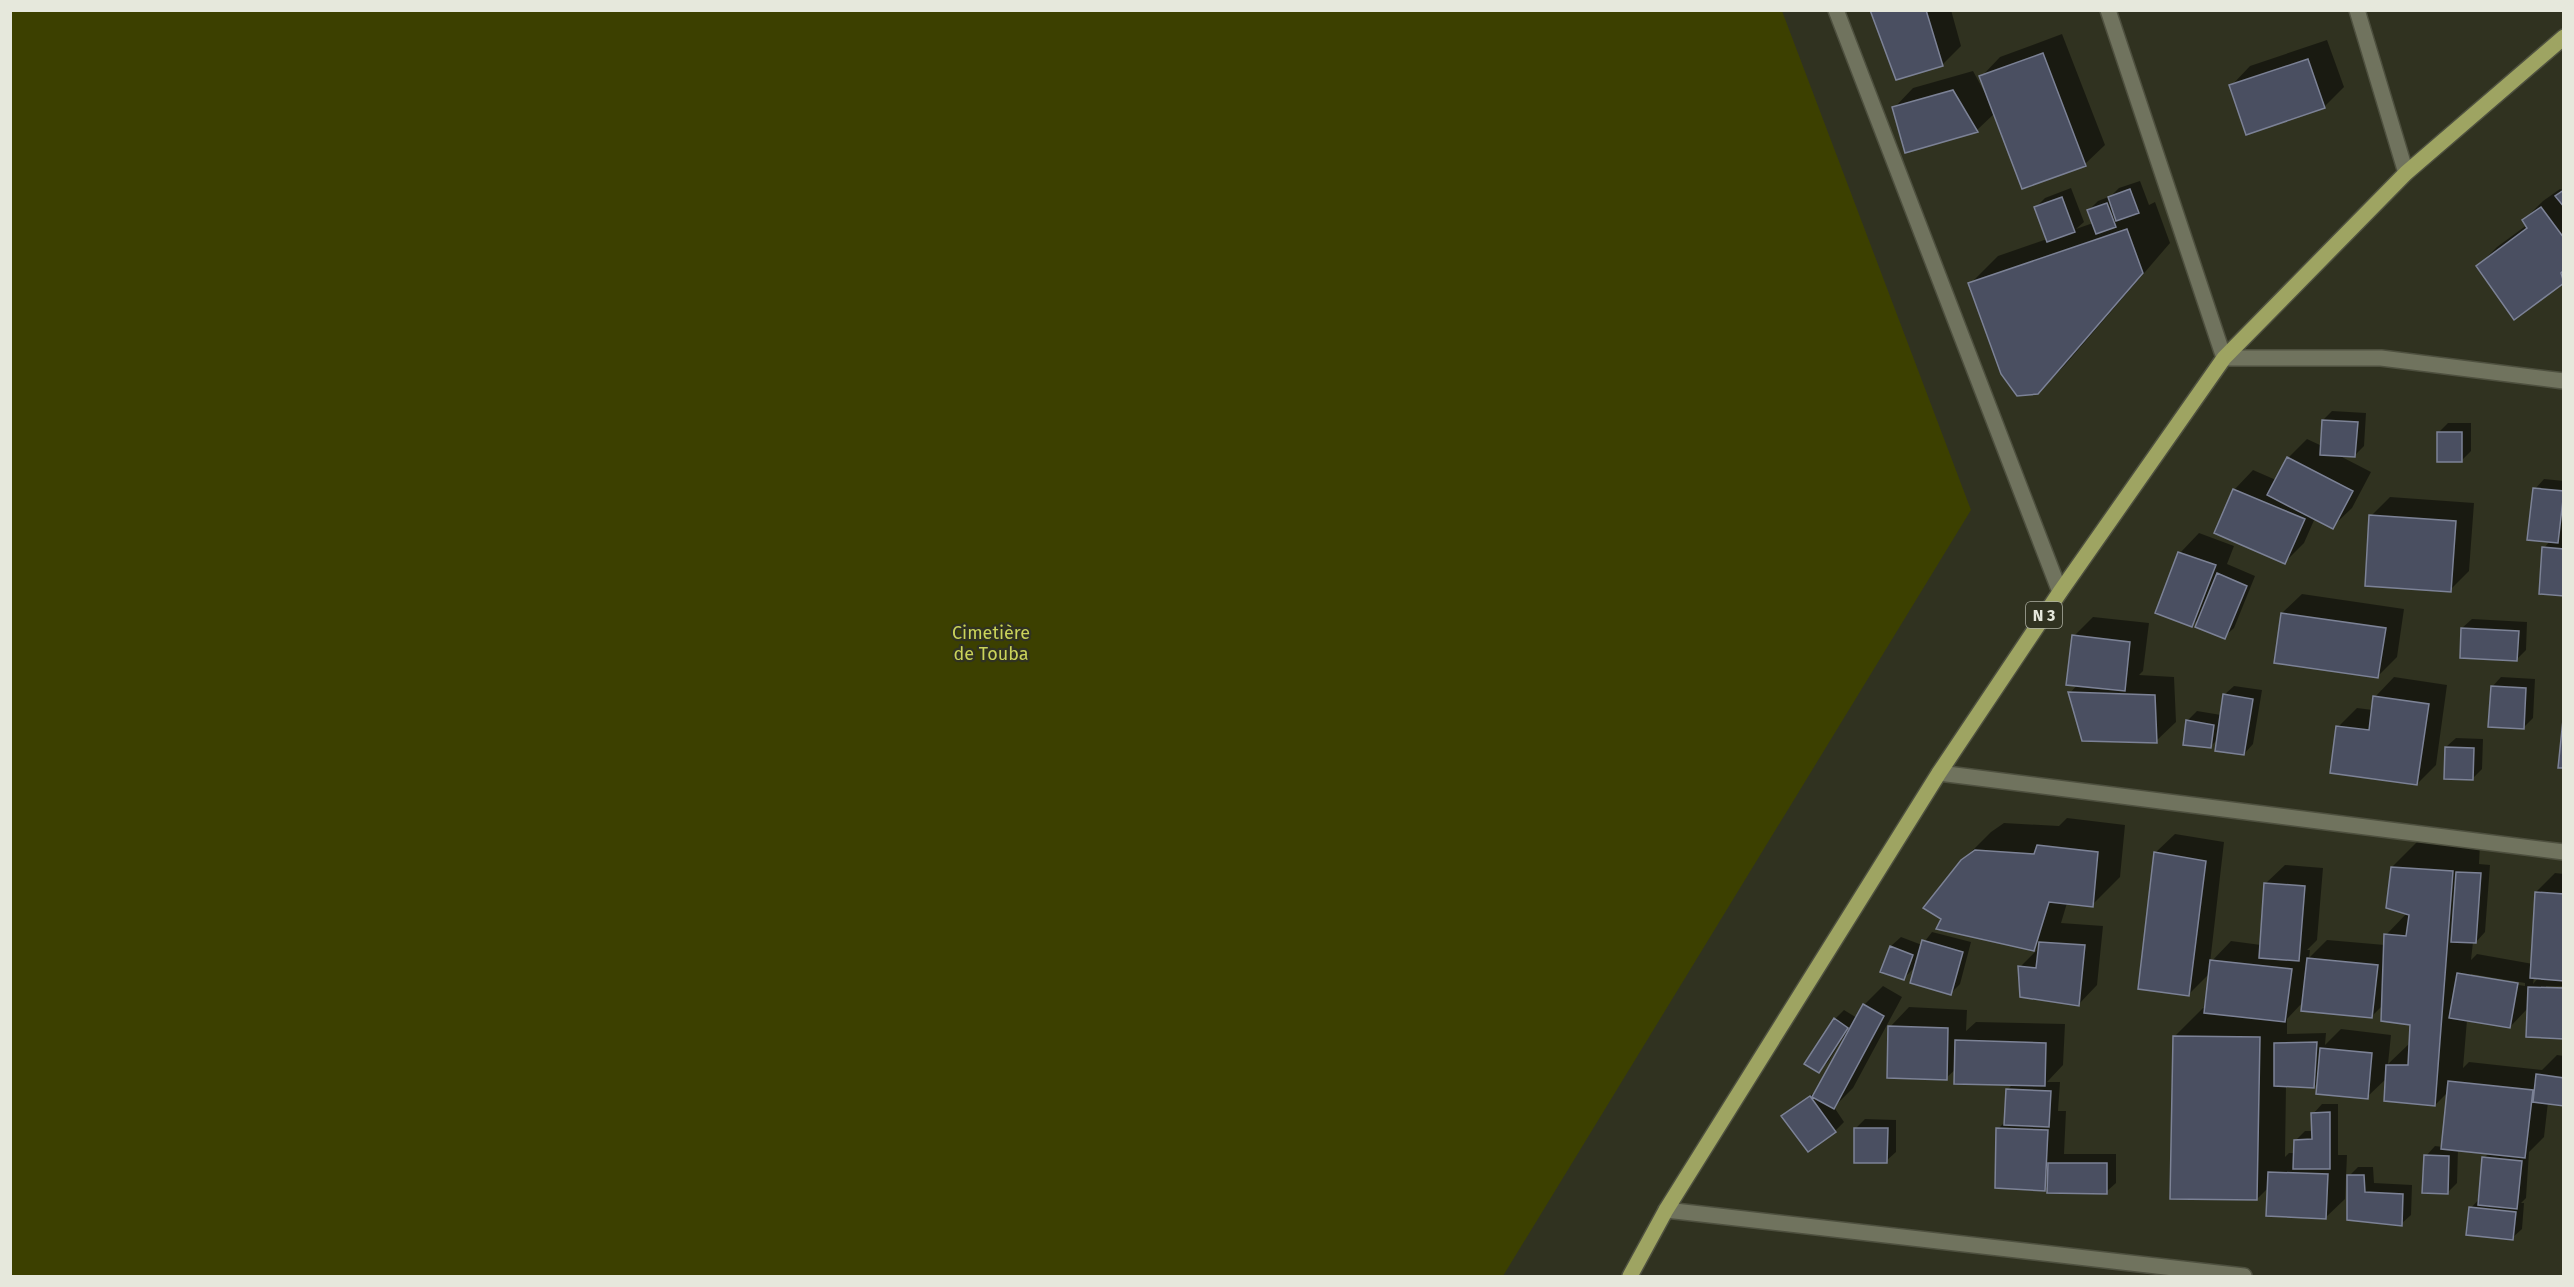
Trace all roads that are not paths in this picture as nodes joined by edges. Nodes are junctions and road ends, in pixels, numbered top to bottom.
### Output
1 (1836, 10) edge
2 (2108, 10) edge
3 (2356, 10) edge
4 (2564, 37) edge
5 (2406, 173) junction
6 (2224, 358) junction
7 (2564, 381) edge
8 (2060, 592) junction
9 (1939, 773) junction
10 (2564, 852) edge
11 (1666, 1210) junction
12 (2181, 1273) edge
13 (1630, 1276) edge
14 (2244, 1276) edge

1 - 8 street
2 - 6 street
3 - 5 street
4 - 5 main road, N 3
5 - 6 main road, N 3
6 - 7 street
6 - 8 main road, N 3
8 - 9 main road, N 3
9 - 10 street
9 - 11 main road, N 3
11 - 12 street
11 - 13 main road, N 3
12 - 14 street

